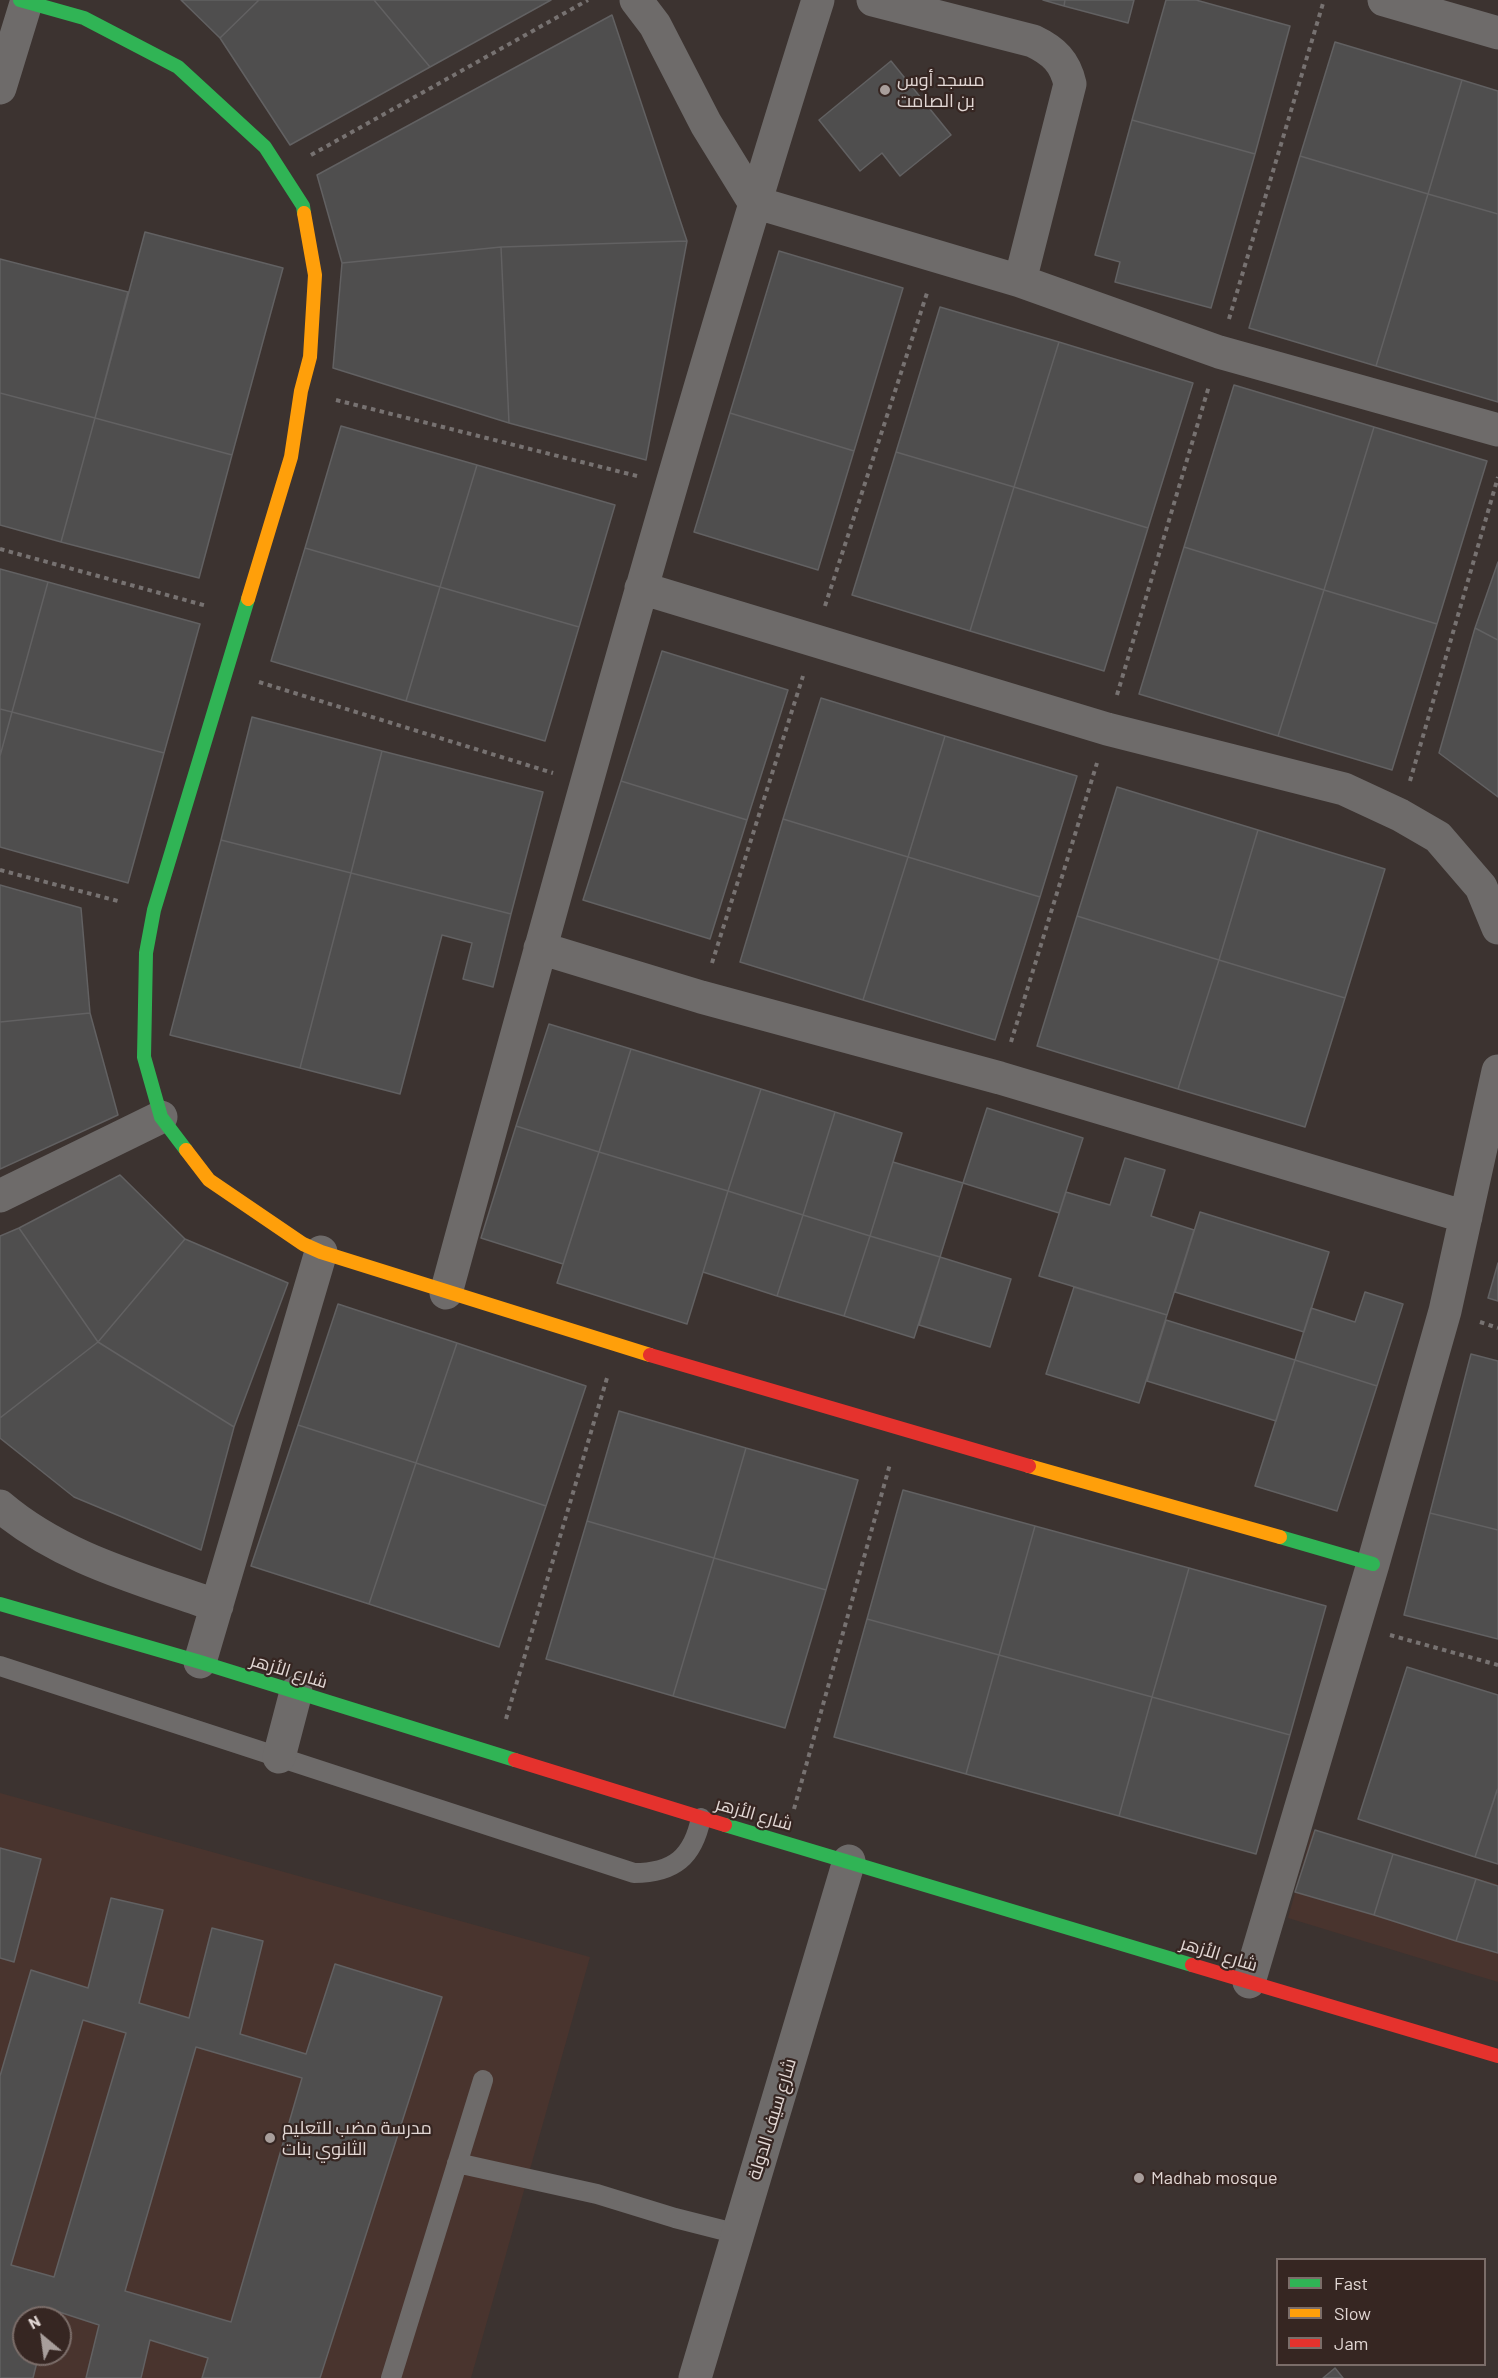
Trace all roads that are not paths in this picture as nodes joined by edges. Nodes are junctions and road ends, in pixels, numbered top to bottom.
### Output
1 (636, 0) edge
2 (818, 0) edge
3 (873, 0) edge
4 (1384, 0) edge
5 (24, 1) edge
6 (1498, 33) edge
7 (0, 88) edge
8 (754, 202) junction
9 (1020, 281) junction
10 (1498, 430) edge
11 (641, 588) junction
12 (1498, 928) edge
13 (540, 948) junction
14 (1498, 1071) edge
15 (160, 1117) junction
16 (0, 1196) edge
17 (1466, 1217) junction
18 (321, 1252) junction
19 (446, 1293) junction
20 (0, 1506) edge
21 (1373, 1564) junction
22 (0, 1604) edge
23 (217, 1606) junction
24 (200, 1662) junction
25 (0, 1666) edge
26 (296, 1692) junction
27 (279, 1757) junction
28 (701, 1818) junction
29 (849, 1861) junction
30 (1249, 1982) junction
31 (1498, 2056) edge
32 (483, 2080) dead end
33 (458, 2163) junction
34 (738, 2234) junction
35 (391, 2378) edge
36 (695, 2378) edge

1 - 8 street
2 - 8 street
3 - 9 street
4 - 6 street
5 - 7 street
5 - 15 street
8 - 9 street
8 - 11 street
9 - 10 street
11 - 12 street
11 - 13 street
13 - 17 street
13 - 19 street
14 - 17 street
15 - 16 street
15 - 18 street
17 - 21 street
18 - 19 street
18 - 23 street
19 - 21 street
20 - 23 street
21 - 30 street
22 - 24 street, شارع الأزهر
23 - 24 street
24 - 26 street, شارع الأزهر
25 - 27 lane
26 - 27 street
26 - 28 street, شارع الأزهر
27 - 28 lane
28 - 29 street, شارع الأزهر
29 - 30 street, شارع الأزهر
29 - 34 street, شارع سيف الدولة
30 - 31 street, شارع الأزهر
32 - 33 lane
33 - 34 lane
33 - 35 lane
34 - 36 street, شارع سيف الدولة

